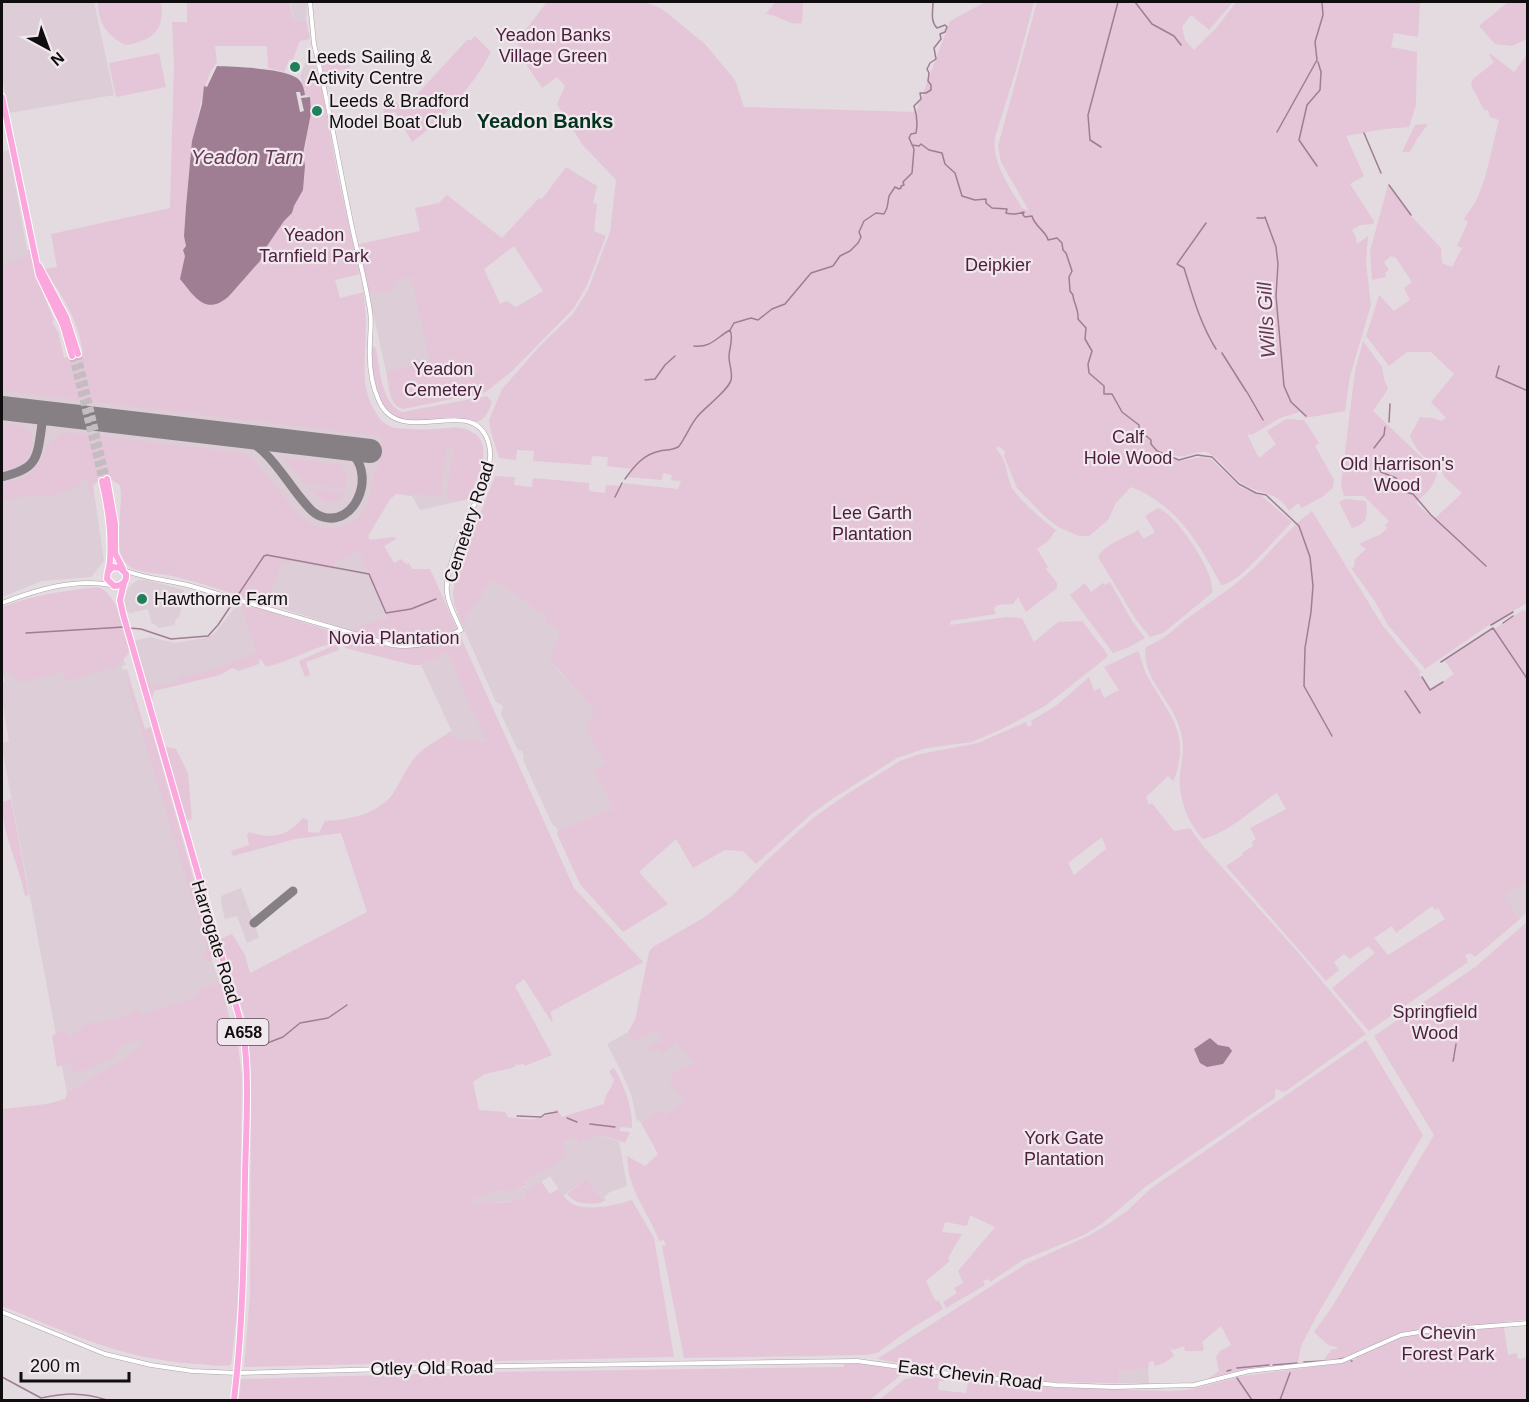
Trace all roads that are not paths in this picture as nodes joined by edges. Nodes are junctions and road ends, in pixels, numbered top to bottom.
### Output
1 (310, 2) edge
2 (2, 97) edge
3 (75, 355) tunnel mouth
4 (105, 480) tunnel mouth
5 (112, 524) junction
6 (123, 570) junction
7 (108, 572) junction
8 (138, 576) junction
9 (124, 582) junction
10 (111, 585) junction
11 (120, 600) junction
12 (2, 603) edge
13 (2, 1312) edge
14 (1527, 1323) edge
15 (872, 1362) joint
16 (237, 1373) junction
17 (234, 1401) edge

1 - 8 street, Cemetery Road
2 - 3 highway
4 - 5 highway
5 - 6 highway
5 - 7 highway
6 - 7 highway
6 - 8 street
6 - 9 highway
7 - 10 highway
8 - 9 street
9 - 10 highway
9 - 11 highway, Harrogate Road / A658
10 - 11 highway, Harrogate Road / A658
10 - 12 street
11 - 16 highway, Harrogate Road / A658
13 - 16 street, Otley Old Road
14 - 15 street, East Chevin Road
15 - 16 street, Otley Old Road
16 - 17 highway, Harrogate Road / A658

